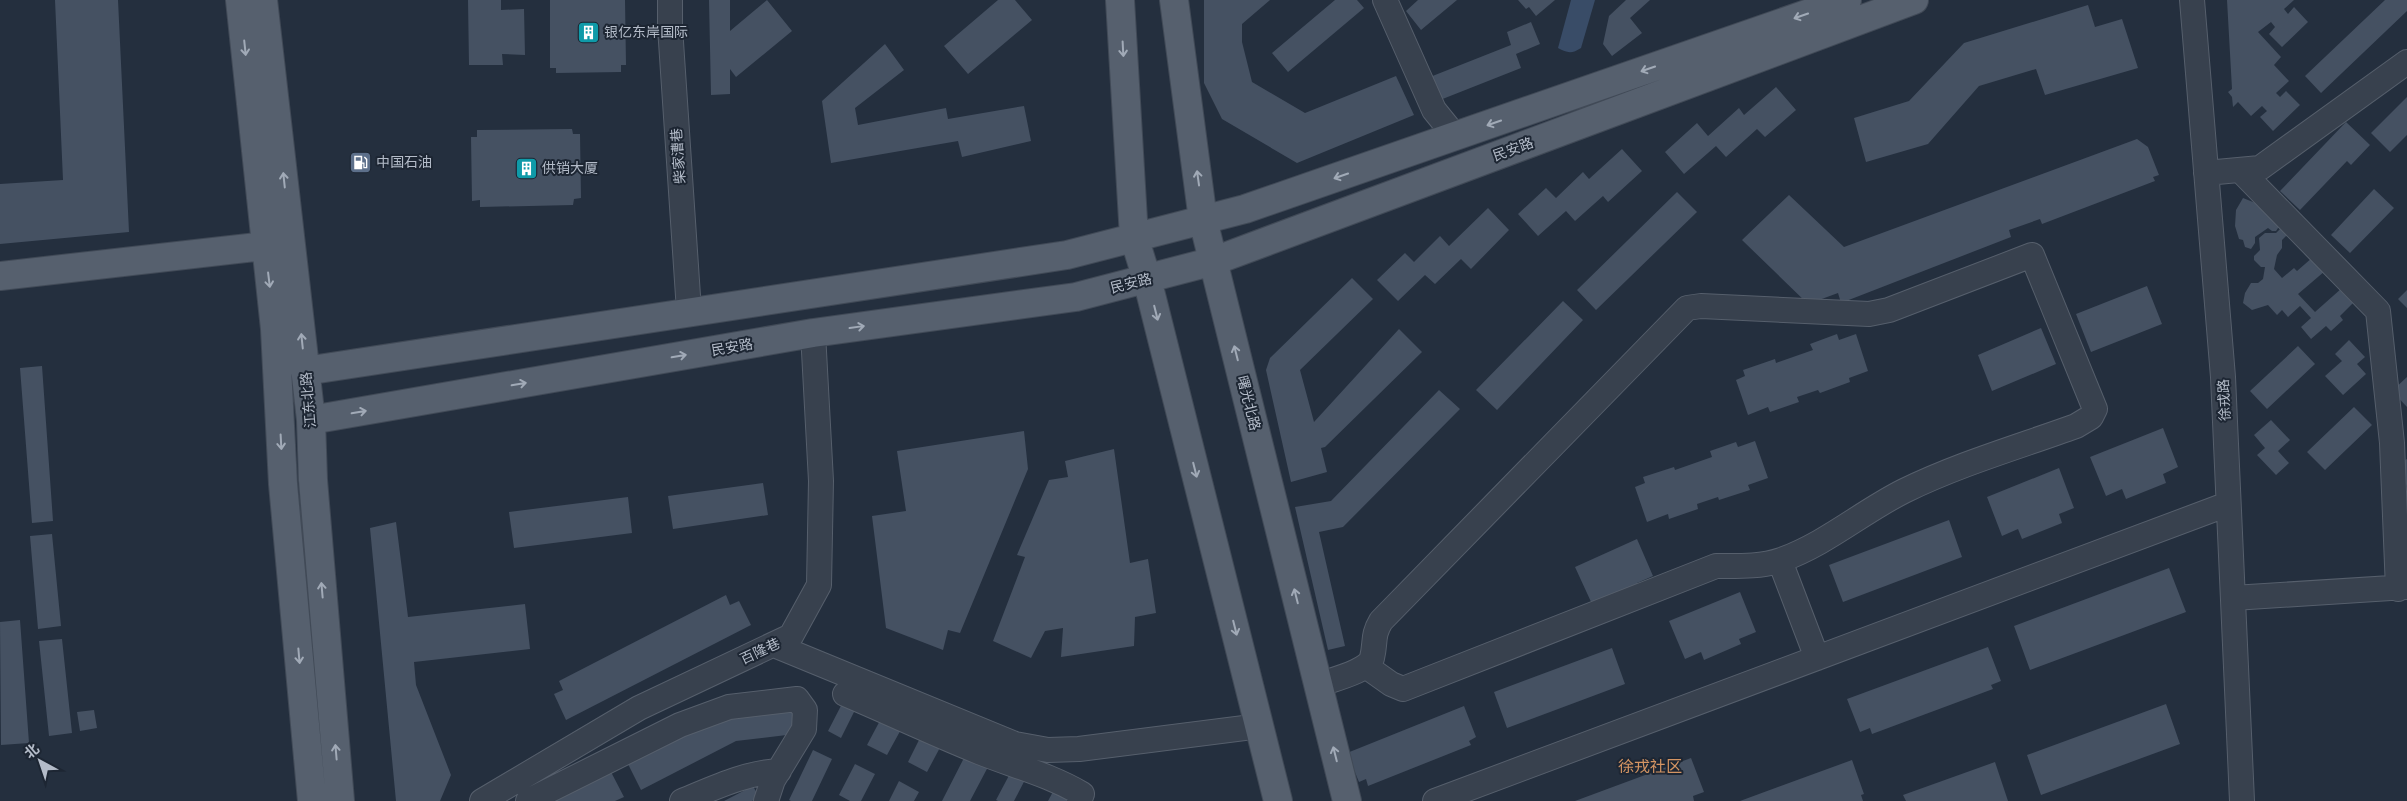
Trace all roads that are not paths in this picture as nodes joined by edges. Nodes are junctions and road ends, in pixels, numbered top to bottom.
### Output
1 (240, 0) edge
2 (263, 0) edge
3 (670, 0) edge
4 (1120, 0) edge
5 (1174, 0) edge
6 (1385, 0) edge
7 (1848, 0) edge
8 (1914, 0) edge
9 (2192, 0) edge
10 (2407, 62) edge
11 (1454, 136) junction
12 (2240, 170) junction
13 (2206, 173) junction
14 (1203, 220) junction
15 (1134, 237) junction
16 (265, 246) junction
17 (1214, 261) junction
18 (0, 276) edge
19 (1147, 279) junction
20 (689, 311) junction
21 (814, 333) junction
22 (305, 371) junction
23 (311, 420) junction
24 (2399, 437) edge
25 (2228, 504) junction
26 (2402, 511) edge
27 (1780, 560) junction
28 (2402, 588) edge
29 (2233, 598) junction
30 (774, 645) junction
31 (1816, 658) junction
32 (1367, 667) junction
33 (1318, 685) junction
34 (845, 694) dead end
35 (1260, 726) junction
36 (779, 771) junction
37 (312, 801) edge
38 (340, 801) edge
39 (482, 801) edge
40 (528, 801) edge
41 (682, 801) edge
42 (766, 801) edge
43 (1079, 801) edge
44 (1278, 801) edge
45 (1347, 801) edge
46 (1435, 801) edge
47 (2242, 801) edge

1 -> 16 main road, 江东北路
22 -> 2 main road, 江东北路
3 - 20 street, 柴家漕巷
4 -> 15 main road
14 -> 5 main road, 曙光北路
6 - 11 street
7 -> 11 main road
8 - 17 main road, 民安路
9 - 13 street, 徐戎路
10 - 12 street
11 -> 14 main road
12 - 13 street
12 - 24 street
13 - 25 street, 徐戎路
14 - 15 main road
14 - 17 main road, 曙光北路
15 - 19 main road
15 - 20 main road
16 - 18 main road
16 -> 37 main road, 江东北路
17 - 19 main road, 民安路
33 -> 17 main road, 曙光北路
21 -> 19 main road, 民安路
19 -> 35 main road
20 - 22 main road
23 -> 21 main road, 民安路
21 - 30 street, 百隆巷
22 - 23 main road, 江东北路
38 -> 23 main road, 江东北路
24 - 26 street
25 - 29 street, 徐戎路
25 - 31 street
26 - 28 street
27 - 31 street
27 - 32 street
27 - 32 street
28 - 29 street
29 - 47 street, 徐戎路
30 - 35 street
30 - 39 street, 百隆巷
31 - 46 street
32 - 33 street
45 -> 33 main road, 曙光北路
34 - 43 street
35 - 44 main road
36 - 40 street
36 - 41 street
36 - 42 street

